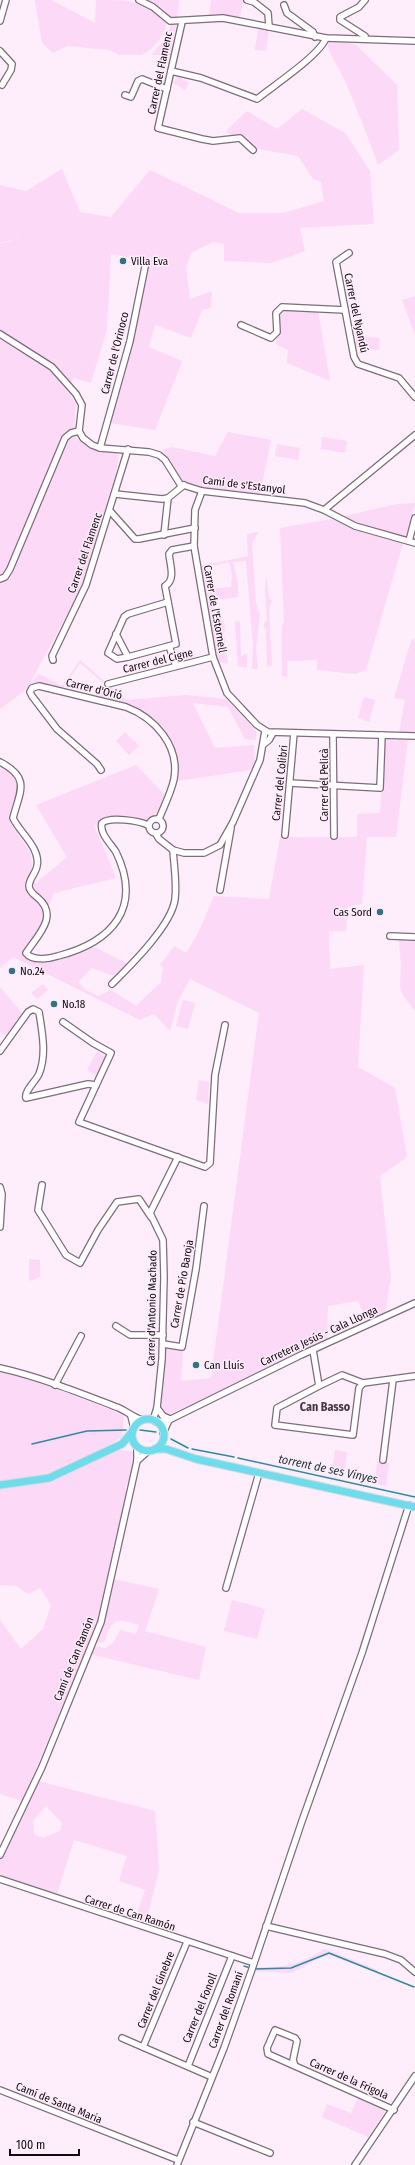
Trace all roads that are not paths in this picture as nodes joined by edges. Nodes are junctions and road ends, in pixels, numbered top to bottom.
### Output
1 (6, 0) edge
2 (139, 0) edge
3 (247, 0) edge
4 (365, 0) edge
5 (284, 5) dead end
6 (0, 21) edge
7 (182, 22) junction
8 (269, 26) junction
9 (315, 37) junction
10 (326, 38) junction
11 (364, 38) junction
12 (415, 41) edge
13 (0, 51) edge
14 (171, 71) junction
15 (2, 85) dead end
16 (167, 89) junction
17 (125, 95) dead end
18 (253, 150) dead end
19 (349, 253) dead end
20 (146, 262) dead end
21 (345, 310) junction
22 (241, 325) dead end
23 (0, 334) edge
24 (415, 397) edge
25 (79, 431) junction
26 (415, 435) edge
27 (100, 448) junction
28 (128, 449) junction
29 (184, 485) junction
30 (202, 491) junction
31 (115, 494) junction
32 (168, 498) junction
33 (324, 510) junction
34 (110, 511) junction
35 (415, 518) edge
36 (194, 528) junction
37 (164, 534) junction
38 (412, 542) edge
39 (194, 546) junction
40 (0, 579) edge
41 (168, 602) junction
42 (116, 634) junction
43 (169, 646) junction
44 (128, 657) junction
45 (213, 657) junction
46 (53, 660) dead end
47 (176, 666) junction
48 (108, 684) dead end
49 (265, 731) junction
50 (273, 733) junction
51 (294, 733) junction
52 (333, 735) junction
53 (382, 735) junction
54 (415, 736) edge
55 (264, 744) junction
56 (0, 762) edge
57 (101, 770) dead end
58 (290, 783) junction
59 (334, 786) junction
60 (159, 819) junction
61 (233, 822) junction
62 (148, 825) junction
63 (156, 834) junction
64 (285, 835) dead end
65 (334, 836) dead end
66 (173, 850) junction
67 (220, 890) dead end
68 (390, 936) dead end
69 (415, 937) edge
70 (112, 984) dead end
71 (63, 1022) dead end
72 (224, 1025) dead end
73 (0, 1051) edge
74 (96, 1085) junction
75 (178, 1157) junction
76 (42, 1185) dead end
77 (0, 1187) edge
78 (204, 1206) dead end
79 (151, 1217) junction
80 (0, 1227) edge
81 (415, 1303) edge
82 (116, 1326) dead end
83 (163, 1335) junction
84 (81, 1336) dead end
85 (163, 1344) junction
86 (313, 1350) junction
87 (0, 1368) edge
88 (415, 1376) edge
89 (393, 1380) junction
90 (363, 1383) junction
91 (56, 1385) junction
92 (319, 1386) junction
93 (157, 1408) junction
94 (131, 1416) junction
95 (143, 1420) junction
96 (170, 1420) junction
97 (154, 1421) junction
98 (133, 1430) junction
99 (163, 1435) junction
100 (122, 1444) junction
101 (137, 1446) junction
102 (151, 1450) junction
103 (171, 1450) junction
104 (383, 1460) dead end
105 (137, 1461) junction
106 (259, 1473) junction
107 (0, 1485) edge
108 (412, 1506) edge
109 (226, 1588) dead end
110 (0, 1855) edge
111 (0, 1880) edge
112 (266, 1926) junction
113 (186, 1942) junction
114 (232, 1956) junction
115 (254, 1964) junction
116 (415, 1972) edge
117 (122, 2038) dead end
118 (143, 2047) junction
119 (188, 2066) junction
120 (295, 2066) junction
121 (415, 2076) edge
122 (212, 2077) junction
123 (0, 2090) edge
124 (394, 2110) junction
125 (193, 2122) junction
126 (270, 2153) dead end
127 (177, 2163) edge
128 (355, 2165) edge

1 - 6 street
2 - 7 street
3 - 8 street
4 - 11 street
5 - 9 street
7 - 8 street
7 - 14 street, Carrer del Flamenc
8 - 9 street
9 - 10 street
10 - 11 street
10 - 14 street
11 - 12 street
13 - 15 street
14 - 16 street, Carrer del Flamenc
16 - 17 street
16 - 18 street, Carrer del Flamenc
19 - 21 street, Carrer del Nyandú
20 - 27 street, Carrer de l'Orinoco
21 - 22 street
21 - 24 street, Carrer del Nyandú
23 - 25 street
25 - 27 street
25 - 40 street
26 - 33 street
27 - 28 street, Camí de s'Estanyol
28 - 29 street, Camí de s'Estanyol
28 - 31 street, Carrer del Flamenc
29 - 30 street, Camí de s'Estanyol
29 - 32 street
30 - 33 street, Camí de s'Estanyol
30 - 36 street, Carrer de l'Estornell
31 - 32 street
31 - 34 street, Carrer del Flamenc
32 - 37 street
33 - 38 street, Camí de s'Estanyol
34 - 37 street
34 - 46 street, Carrer del Flamenc
35 - 38 street
36 - 37 street
36 - 39 street, Carrer de l'Estornell
39 - 41 street
39 - 45 street, Carrer de l'Estornell
41 - 42 street
41 - 43 street
42 - 44 street
42 - 44 street
43 - 44 street
43 - 47 street
45 - 47 street, Carrer del Cigne
45 - 49 street, Carrer de l'Estornell
47 - 48 street, Carrer del Cigne
49 - 50 street
49 - 55 street
50 - 51 street
50 - 55 street
51 - 52 street
51 - 58 street, Carrer del Colibri
52 - 53 street
52 - 59 street, Carrer del Pelicà
53 - 54 street
53 - 59 street
55 - 61 street
56 - 62 street
57 - 60 street, Carrer d'Orió
58 - 59 street
58 - 64 street, Carrer del Colibri
59 - 65 street, Carrer del Pelicà
60 - 62 street
60 - 63 street
61 - 66 street
61 - 67 street
62 - 63 street
63 - 66 street
66 - 70 street
68 - 69 street
71 - 74 street
72 - 75 street
73 - 74 street
74 - 75 street
75 - 79 street
76 - 79 street, Carrer d'Antonio Machado
77 - 80 street
78 - 85 street, Carrer de Pío Baroja
79 - 83 street, Carrer d'Antonio Machado
81 - 86 street, Carretera Jesús - Cala Llonga
82 - 83 street
83 - 85 street, Carrer d'Antonio Machado
84 - 91 street
85 - 93 street, Carrer d'Antonio Machado
86 - 92 street
86 - 96 street, Carretera Jesús - Cala Llonga
87 - 91 street
88 - 89 street
89 - 90 street
89 - 104 street
90 - 92 street
90 - 92 street
91 - 94 street
93 - 96 street
93 - 97 street, Carrer d'Antonio Machado
94 - 95 street
94 - 98 street
95 - 97 main road
95 - 98 main road
96 - 97 street, Carretera Jesús - Cala Llonga
96 - 99 street
97 - 99 main road
98 - 100 main road
98 - 101 main road
99 - 102 main road
99 - 103 main road
100 - 101 main road
100 - 107 main road
101 - 102 main road
101 - 105 street, Camí de Can Ramón
102 - 103 main road
102 - 105 street
103 - 106 main road
105 - 110 street, Camí de Can Ramón
106 - 108 main road
106 - 109 street
108 - 112 street, Carrer del Romaní
111 - 113 street, Carrer de Can Ramón
112 - 115 street, Carrer del Romaní
112 - 116 street
113 - 114 street, Carrer de Can Ramón
113 - 118 street, Carrer del Ginebre
114 - 115 street, Carrer de Can Ramón
114 - 119 street, Carrer del Fonoll
115 - 122 street, Carrer del Romaní
117 - 118 street, Carrer del Ginebre
118 - 119 street, Carrer del Ginebre
119 - 122 street, Carrer del Ginebre
120 - 120 street, Carrer de la Frígola
120 - 124 street, Carrer de la Frígola
121 - 124 street
122 - 125 street, Carrer del Romaní
123 - 127 street, Camí de Santa Maria
124 - 128 street
125 - 126 street
125 - 127 street, Carrer del Romaní

